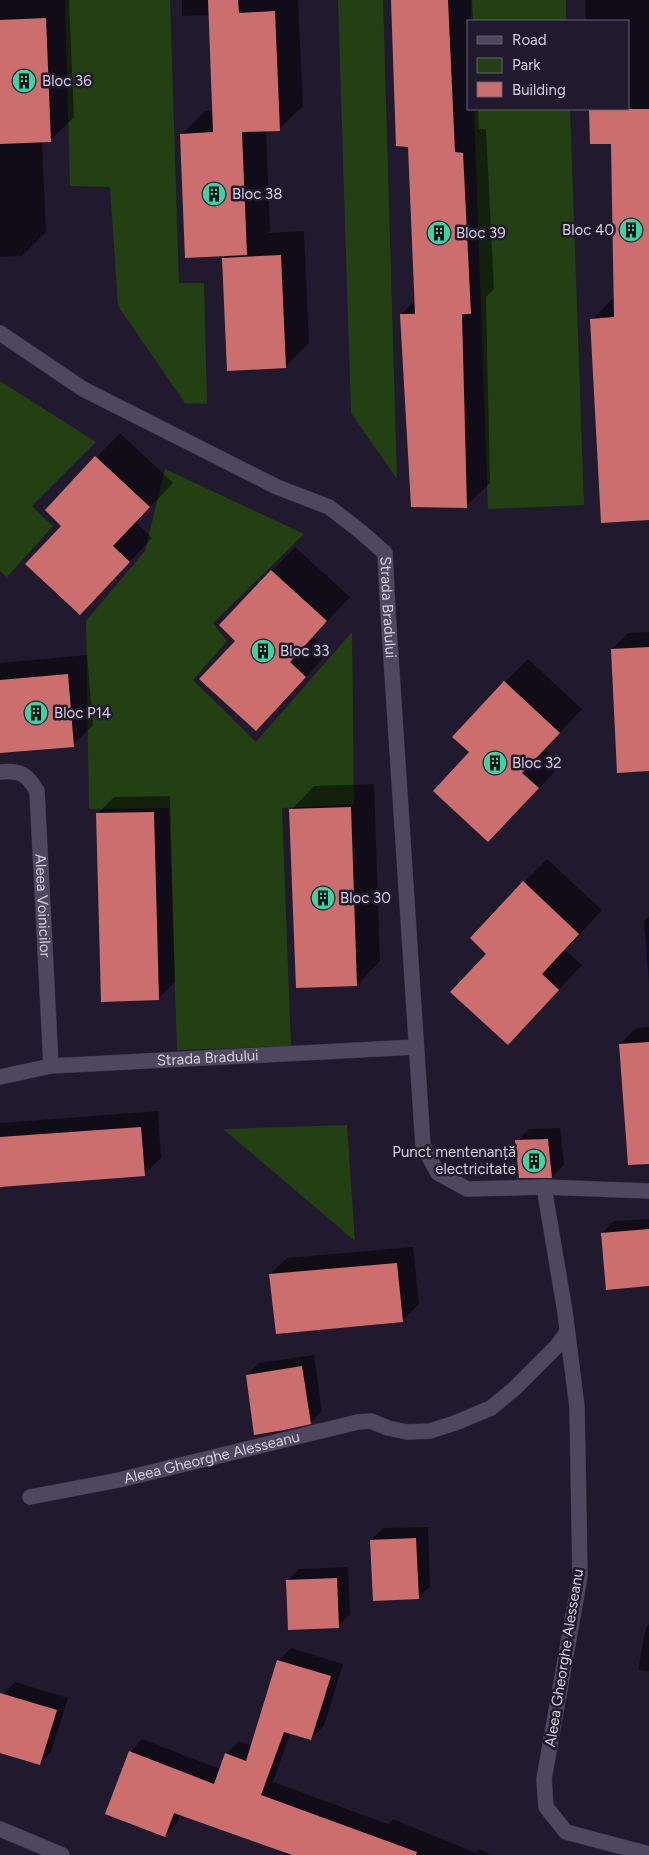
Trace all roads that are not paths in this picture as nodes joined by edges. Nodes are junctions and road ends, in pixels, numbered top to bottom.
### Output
1 (0, 333) edge
2 (0, 772) edge
3 (416, 1047) junction
4 (51, 1066) junction
5 (0, 1077) edge
6 (544, 1187) junction
7 (649, 1191) edge
8 (568, 1332) junction
9 (30, 1497) dead end
10 (0, 1829) edge
11 (649, 1854) edge
12 (62, 1855) edge

1 - 3 street, Strada Bradului
2 - 4 street, Aleea Voinicilor
3 - 4 street, Strada Bradului
3 - 6 street, Strada Bradului
4 - 5 street, Strada Bradului
6 - 7 street, Strada Bradului
6 - 8 street, Aleea Gheorghe Alesseanu
8 - 9 street, Aleea Gheorghe Alesseanu
8 - 11 street, Aleea Gheorghe Alesseanu
10 - 12 street

